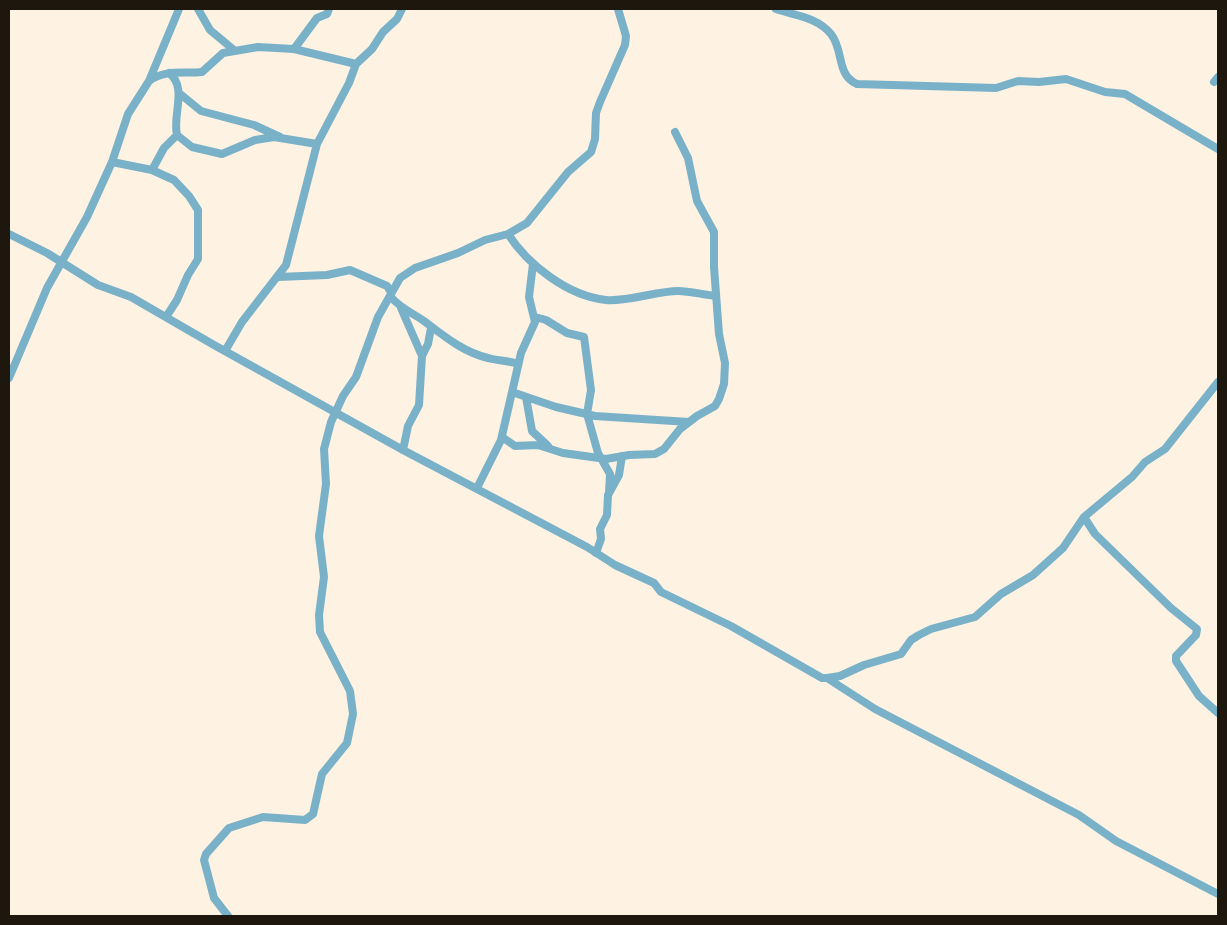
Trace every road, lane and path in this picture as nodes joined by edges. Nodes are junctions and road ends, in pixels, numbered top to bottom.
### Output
1 (179, 9) edge
2 (198, 9) edge
3 (329, 9) edge
4 (402, 9) edge
5 (618, 9) edge
6 (776, 9) edge
7 (307, 33) junction
8 (294, 49) junction
9 (234, 50) junction
10 (309, 53) junction
11 (356, 64) junction
12 (169, 72) junction
13 (149, 80) junction
14 (179, 93) junction
15 (675, 132) dead end
16 (177, 135) junction
17 (280, 137) junction
18 (317, 144) junction
19 (1218, 149) edge
20 (112, 162) junction
21 (152, 170) junction
22 (9, 234) edge
23 (508, 234) junction
24 (62, 262) junction
25 (533, 264) junction
26 (278, 277) junction
27 (390, 294) junction
28 (716, 296) junction
29 (401, 308) junction
30 (166, 317) junction
31 (535, 317) junction
32 (431, 328) junction
33 (225, 351) junction
34 (422, 356) junction
35 (518, 364) junction
36 (9, 378) edge
37 (1218, 382) edge
38 (512, 392) junction
39 (526, 398) junction
40 (336, 412) junction
41 (587, 414) junction
42 (346, 418) junction
43 (689, 422) junction
44 (330, 426) junction
45 (502, 437) junction
46 (552, 449) junction
47 (403, 450) junction
48 (622, 456) junction
49 (600, 458) junction
50 (477, 488) junction
51 (608, 493) junction
52 (1084, 517) junction
53 (596, 553) junction
54 (840, 676) junction
55 (827, 678) junction
56 (834, 684) junction
57 (1218, 713) edge
58 (1218, 894) edge
59 (228, 916) edge

1 - 13 street
2 - 9 street
3 - 7 street
4 - 11 street
5 - 23 street
6 - 19 street
7 - 8 street
7 - 10 street
8 - 9 street
8 - 10 street
9 - 12 street
10 - 11 street
11 - 18 street
12 - 13 street
12 - 14 street
13 - 20 street
14 - 16 street
14 - 17 street
15 - 28 street
16 - 17 street
16 - 21 street
17 - 18 street
18 - 26 street
20 - 21 street
20 - 24 street
21 - 30 street
22 - 24 street
23 - 25 street
23 - 27 street
24 - 30 street
24 - 36 street
25 - 28 street
25 - 31 street
26 - 27 street
26 - 33 street
27 - 29 street
27 - 40 street
28 - 43 street
29 - 32 street
29 - 34 street
30 - 33 street
31 - 35 street
31 - 41 street
32 - 34 street
32 - 35 street
33 - 40 street
34 - 47 street
35 - 38 street
37 - 52 street
38 - 39 street
38 - 45 street
39 - 41 street
39 - 46 street
40 - 42 street
40 - 44 street
41 - 43 street
41 - 49 street
42 - 44 street
42 - 47 street
43 - 48 street
44 - 59 street
45 - 46 street
45 - 50 street
46 - 49 street
47 - 50 street
48 - 49 street
48 - 51 street
49 - 51 street
50 - 53 street
51 - 53 street
52 - 54 street
52 - 57 street
53 - 55 street
54 - 55 street
54 - 56 street
55 - 56 street
56 - 58 street

